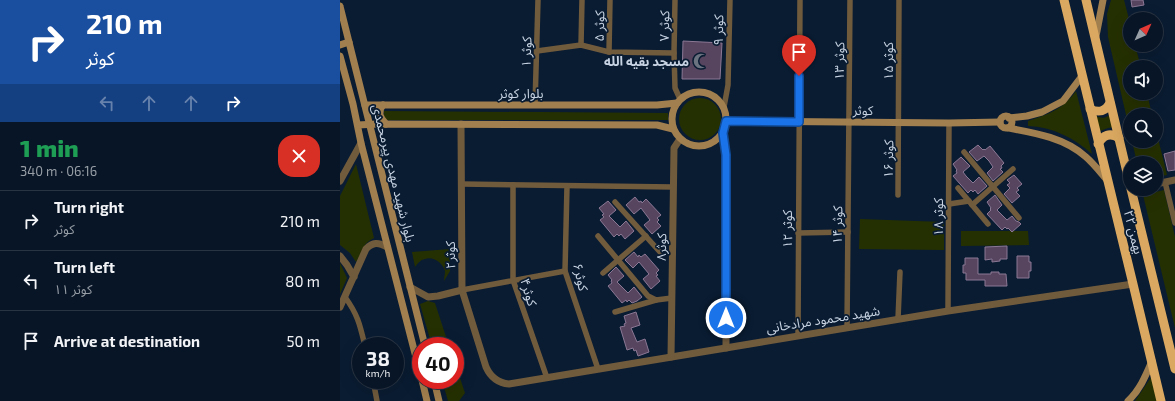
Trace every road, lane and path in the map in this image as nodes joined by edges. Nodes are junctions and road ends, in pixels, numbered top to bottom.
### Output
1 (538, 0) edge
2 (582, 0) edge
3 (610, 0) edge
4 (676, 0) edge
5 (730, 0) edge
6 (800, 0) edge
7 (850, 0) edge
8 (899, 0) edge
9 (1064, 0) edge
10 (1086, 0) edge
11 (1103, 0) edge
12 (340, 6) edge
13 (1095, 40) junction
14 (349, 42) junction
15 (340, 45) edge
16 (581, 45) junction
17 (537, 51) junction
18 (609, 52) junction
19 (674, 53) junction
20 (340, 56) edge
21 (354, 63) junction
22 (341, 67) edge
23 (1082, 76) junction
24 (678, 101) junction
25 (1110, 103) junction
26 (365, 105) junction
27 (384, 105) junction
28 (534, 105) junction
29 (724, 107) junction
30 (1090, 109) junction
31 (1009, 118) junction
32 (726, 121) junction
33 (799, 122) junction
34 (849, 122) junction
35 (1000, 122) junction
36 (899, 123) junction
37 (949, 123) junction
38 (369, 124) junction
39 (386, 124) junction
40 (461, 124) junction
41 (358, 125) junction
42 (1008, 128) junction
43 (673, 130) junction
44 (723, 133) junction
45 (1119, 138) junction
46 (680, 139) junction
47 (360, 143) junction
48 (1098, 144) junction
49 (964, 152) dead end
50 (1124, 156) edge
51 (1012, 169) dead end
52 (340, 180) edge
53 (1107, 180) junction
54 (1175, 180) edge
55 (1165, 182) joint
56 (462, 184) junction
57 (513, 185) junction
58 (567, 186) junction
59 (993, 186) junction
60 (674, 187) junction
61 (958, 188) dead end
62 (898, 195) dead end
63 (1134, 196) edge
64 (615, 202) dead end
65 (970, 203) junction
66 (949, 204) junction
67 (1019, 218) dead end
68 (1175, 223) edge
69 (988, 224) dead end
70 (848, 232) junction
71 (798, 233) junction
72 (598, 236) dead end
73 (646, 236) junction
74 (387, 247) junction
75 (660, 252) dead end
76 (340, 256) edge
77 (618, 260) junction
78 (565, 271) junction
79 (900, 272) dead end
80 (603, 273) dead end
81 (354, 277) junction
82 (513, 280) junction
83 (1133, 284) junction
84 (410, 287) junction
85 (462, 290) junction
86 (345, 297) junction
87 (672, 298) junction
88 (656, 300) junction
89 (340, 307) edge
90 (948, 311) junction
91 (615, 312) dead end
92 (898, 319) junction
93 (847, 328) junction
94 (798, 336) junction
95 (363, 337) edge
96 (423, 337) edge
97 (412, 343) edge
98 (726, 348) junction
99 (671, 357) junction
100 (1152, 361) junction
101 (598, 369) junction
102 (1175, 369) edge
103 (547, 378) junction
104 (495, 380) joint
105 (375, 389) edge
106 (424, 389) edge
107 (436, 389) edge
108 (378, 401) edge
109 (427, 401) edge
110 (439, 401) edge
111 (1128, 401) edge
112 (1161, 401) edge

1 - 17 street, کوثر ۱
2 - 16 street
3 - 18 street, کوثر ۵
4 - 19 street, کوثر ۷
5 - 29 street, کوثر ۹
6 - 33 street, کوثر ۱۲
7 - 34 street, کوثر ۱۳
8 - 36 street, ۱۵ کوثر
9 - 23 highway, ۲۲ بهمن
10 - 13 highway, ۲۲ بهمن
11 - 13 main road
12 - 14 main road, بلوار شهید مهدی پیرمحمدی
13 - 25 highway, ۲۲ بهمن
14 - 15 main road
14 - 21 main road, بلوار شهید مهدی پیرمحمدی
16 - 17 street
16 - 18 street
17 - 28 street, کوثر ۱
18 - 19 street
19 - 24 street, کوثر ۷
20 - 22 main road, بلوار شهید مهدی پیرمحمدی
21 - 22 main road
21 - 26 main road, بلوار شهید مهدی پیرمحمدی
22 - 41 main road, بلوار شهید مهدی پیرمحمدی
23 - 30 highway, ۲۲ بهمن
23 - 31 main road
24 - 28 main road, بلوار کوثر
24 - 29 main road
24 - 43 main road
25 - 30 highway
25 - 45 highway, ۲۲ بهمن
26 - 27 main road, بلوار کوثر
26 - 38 main road, بلوار شهید مهدی پیرمحمدی
27 - 28 main road, بلوار کوثر
27 - 39 main road
29 - 32 main road
30 - 48 highway, ۲۲ بهمن
31 - 35 main road
31 - 42 main road
32 - 33 main road, کوثر
32 - 44 main road
33 - 34 main road, کوثر
33 - 71 street, کوثر ۱۲
34 - 36 main road, کوثر
34 - 70 street, کوثر ۱۴
35 - 37 main road, کوثر
35 - 42 main road
36 - 37 main road, کوثر
36 - 62 street, کوثر ۱۶
37 - 66 street, کوثر ۱۸
38 - 39 main road
38 - 41 main road
38 - 84 main road, بلوار شهید مهدی پیرمحمدی
39 - 40 main road
40 - 43 main road
40 - 56 street, کوثر۲
41 - 47 main road, بلوار شهید مهدی پیرمحمدی
42 - 53 main road
43 - 46 main road
44 - 46 main road
44 - 98 street
45 - 48 highway
45 - 50 highway, ۲۲ بهمن
46 - 60 street, کوثر۸
47 - 52 street
47 - 74 main road, بلوار شهید مهدی پیرمحمدی
48 - 53 highway, ۲۲ بهمن
49 - 59 street
51 - 59 street
53 - 83 highway, ۲۲ بهمن
54 - 55 street
55 - 68 street
56 - 57 street
56 - 85 street, کوثر۲
57 - 58 street
57 - 82 street, کوثر۴
58 - 60 street
58 - 78 street, کوثر۶
59 - 65 street
59 - 67 street
60 - 87 street, کوثر۸
61 - 65 street
63 - 102 highway, ۲۲ بهمن
64 - 73 street
65 - 66 street
65 - 69 street
66 - 90 street, کوثر ۱۸
70 - 71 street
70 - 93 street, کوثر ۱۴
71 - 94 street, کوثر ۱۲
72 - 77 street
73 - 75 street
73 - 77 street
74 - 81 street
74 - 97 main road, بلوار شهید مهدی پیرمحمدی
76 - 81 street
77 - 80 street
77 - 88 street
78 - 82 street
78 - 101 street, کوثر۶
79 - 92 street
81 - 86 street
82 - 85 street
82 - 103 street, کوثر۴
83 - 90 street, شهید محمود مرادخانی
83 - 100 highway, ۲۲ بهمن
84 - 85 street
84 - 96 main road, بلوار شهید مهدی پیرمحمدی
85 - 104 street, کوثر۲
86 - 89 street
86 - 95 street
87 - 88 street
87 - 99 street, کوثر۸
88 - 91 street
90 - 92 street, شهید محمود مرادخانی
92 - 93 street, شهید محمود مرادخانی
93 - 94 street, شهید محمود مرادخانی
94 - 98 street, شهید محمود مرادخانی
98 - 99 street, شهید محمود مرادخانی
99 - 101 street, شهید محمود مرادخانی
100 - 111 main road
100 - 112 highway, ۲۲ بهمن
101 - 103 street, شهید محمود مرادخانی
103 - 104 street, شهید محمود مرادخانی
105 - 108 street
106 - 109 main road
107 - 110 main road

